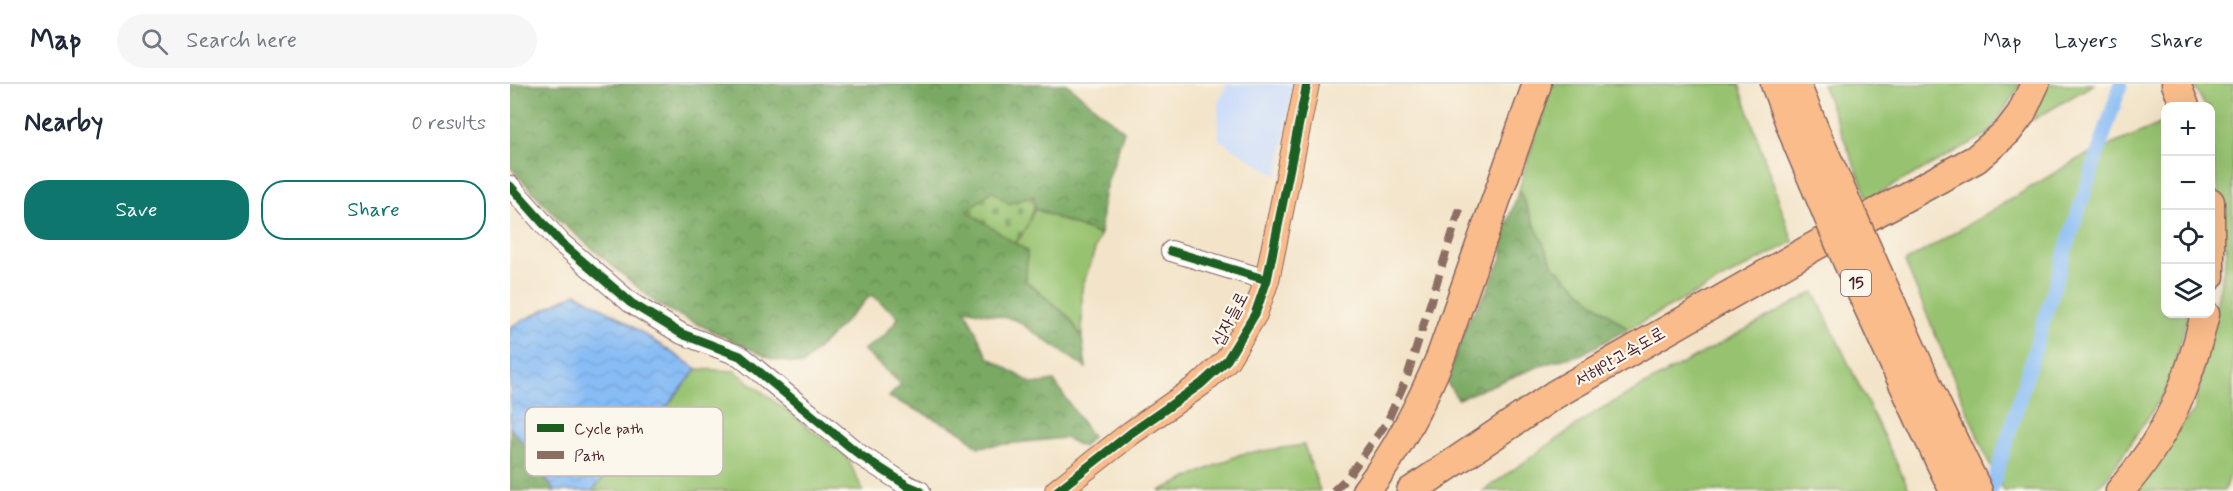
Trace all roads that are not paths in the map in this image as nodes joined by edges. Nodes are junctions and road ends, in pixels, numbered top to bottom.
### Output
1 (1306, 84) edge
2 (1537, 84) edge
3 (1774, 84) edge
4 (1796, 84) edge
5 (1811, 84) edge
6 (2035, 84) edge
7 (2176, 84) edge
8 (2183, 102) edge
9 (1808, 140) junction
10 (510, 186) edge
11 (2211, 210) edge
12 (1171, 251) dead end
13 (2211, 264) edge
14 (1268, 280) junction
15 (2204, 318) edge
16 (1928, 411) junction
17 (920, 491) edge
18 (1057, 491) edge
19 (1366, 491) edge
20 (1411, 491) edge
21 (1954, 491) edge
22 (1978, 491) edge
23 (2120, 491) edge

1 - 14 main road, 십자들로
2 - 19 highway
3 - 9 highway, 15
4 - 9 highway, 15
5 - 9 highway
6 - 20 highway, 서해안고속도로
7 - 8 highway
9 - 16 highway, 15, bridge
10 - 17 street
11 - 13 highway
12 - 14 street
14 - 18 main road, 십자들로
15 - 23 highway
16 - 21 highway, 15
16 - 22 highway, 15

